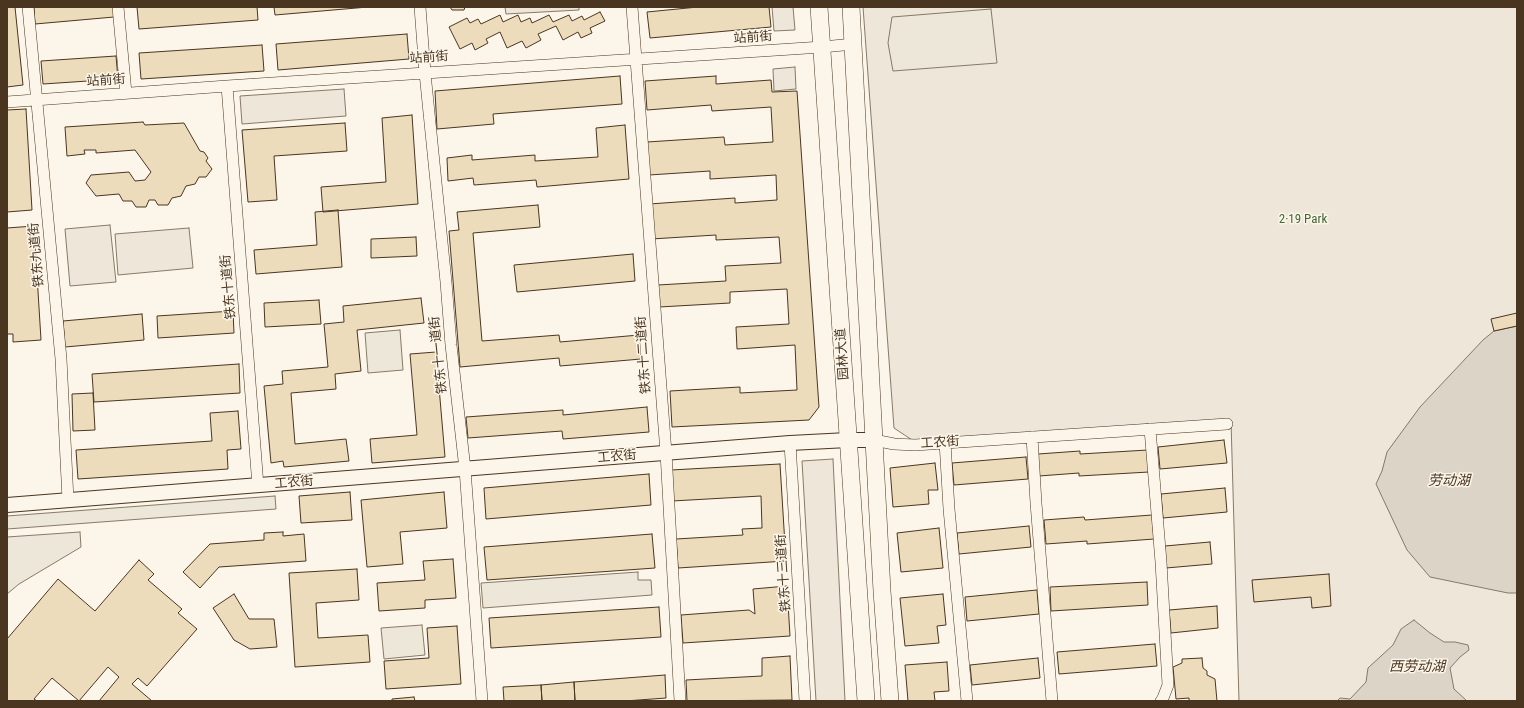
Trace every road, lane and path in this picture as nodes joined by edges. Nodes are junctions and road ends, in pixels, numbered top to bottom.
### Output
1 (28, 7) edge
2 (118, 7) edge
3 (420, 7) edge
4 (632, 7) edge
5 (819, 7) edge
6 (852, 7) edge
7 (854, 44) junction
8 (822, 47) junction
9 (635, 59) junction
10 (425, 73) junction
11 (227, 86) junction
12 (126, 93) junction
13 (36, 100) junction
14 (7, 102) edge
15 (847, 418) junction
16 (1227, 424) dead end
17 (1150, 429) junction
18 (1032, 436) junction
19 (848, 440) junction
20 (874, 440) junction
21 (945, 442) junction
22 (790, 443) junction
23 (666, 453) junction
24 (465, 469) junction
25 (258, 486) junction
26 (68, 500) junction
27 (7, 505) edge
28 (482, 701) edge
29 (680, 701) edge
30 (806, 701) edge
31 (866, 701) edge
32 (890, 701) edge
33 (967, 701) edge
34 (1052, 701) edge
35 (1160, 701) edge

1 - 13 street, 铁东九道街
2 - 12 street
3 - 10 street, 铁东十一道街
4 - 9 street, 铁东十二道街
5 - 8 main road, 园林大道
6 - 7 main road
7 - 8 street, 站前街
7 - 20 main road
8 - 9 street, 站前街
8 - 15 main road, 园林大道
9 - 10 street, 站前街
9 - 23 street, 铁东十二道街
10 - 11 street, 站前街
10 - 24 street, 铁东十一道街
11 - 12 street, 站前街
11 - 25 street, 铁东十道街
12 - 13 street, 站前街
13 - 14 street, 站前街
13 - 26 street, 铁东九道街
15 - 19 main road, 园林大道
15 - 20 street
16 - 17 street, 工农街
17 - 18 street, 工农街
17 - 35 street
18 - 21 street, 工农街
18 - 34 street
19 - 20 street, 工农街
19 - 22 street, 工农街
19 - 31 main road, 园林大道
20 - 21 street, 工农街
20 - 32 main road
21 - 33 street
22 - 23 street, 工农街
22 - 30 street, 铁东十三道街
23 - 24 street, 工农街
23 - 29 street, 铁东十二道街
24 - 25 street, 工农街
24 - 28 street, 铁东十一道街
25 - 26 street, 工农街
26 - 27 street, 工农街

